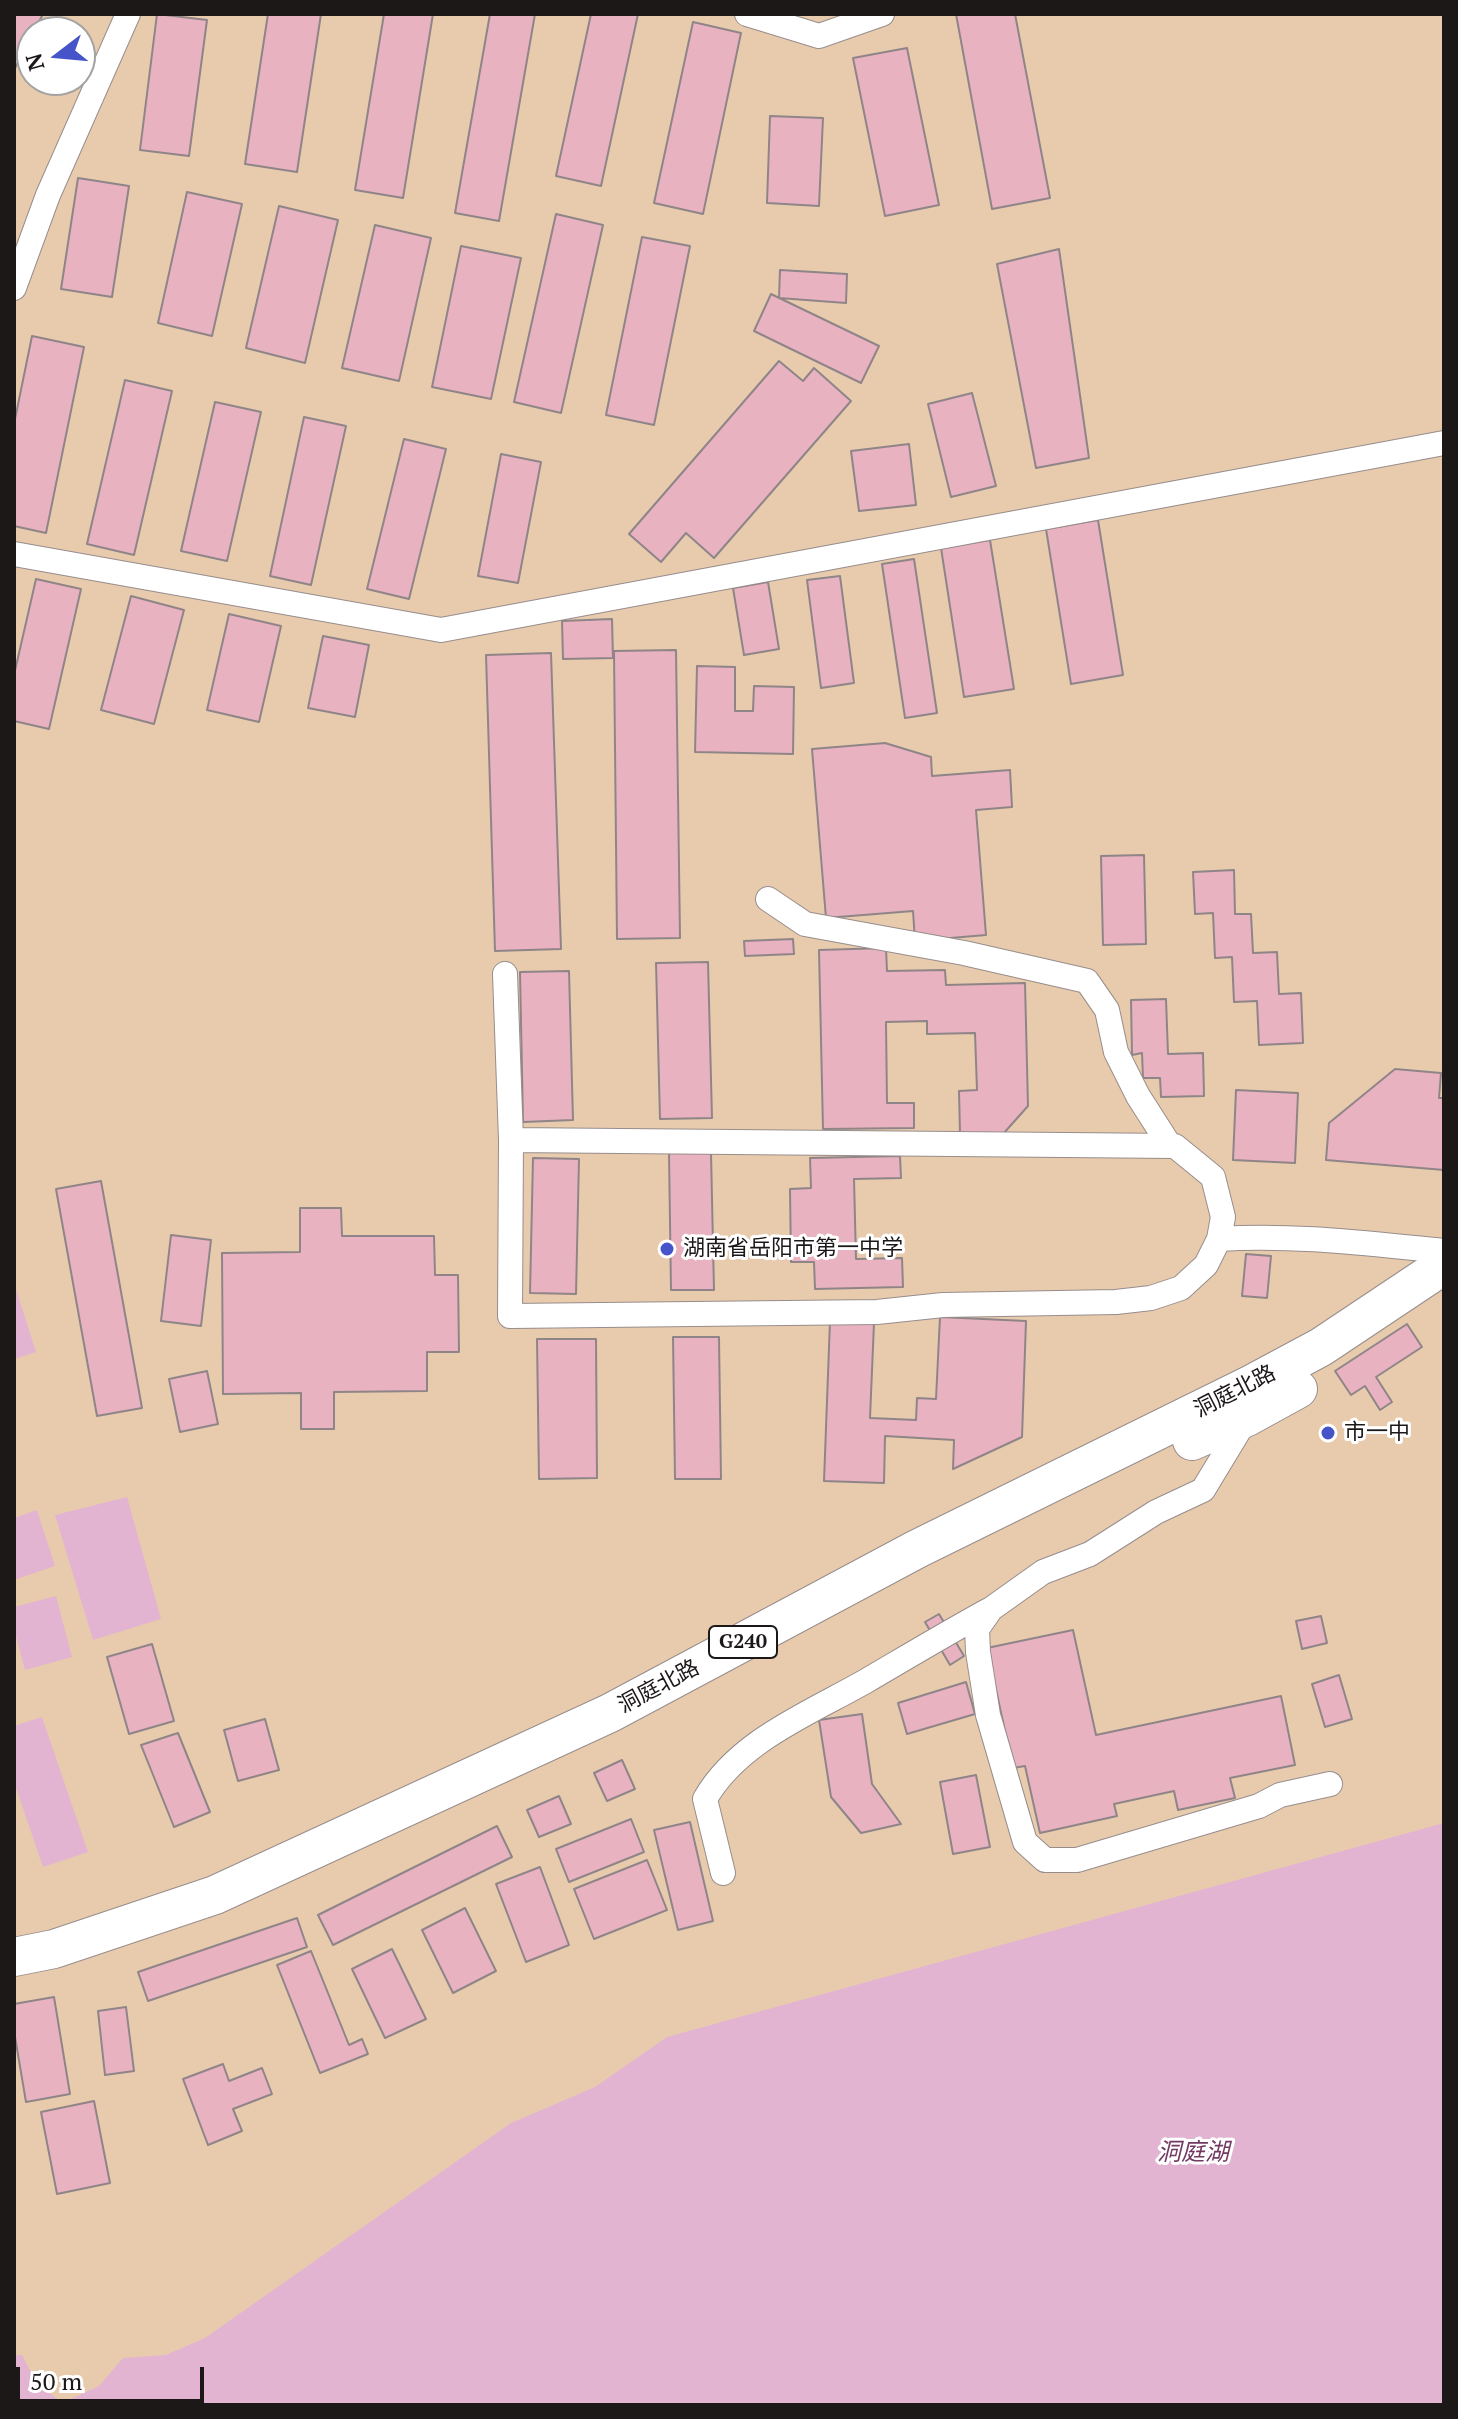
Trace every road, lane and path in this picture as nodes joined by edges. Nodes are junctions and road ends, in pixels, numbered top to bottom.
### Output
1 (128, 14) edge
2 (747, 14) edge
3 (882, 14) edge
4 (14, 288) edge
5 (1444, 443) edge
6 (14, 554) edge
7 (768, 899) dead end
8 (505, 974) dead end
9 (511, 1140) junction
10 (1170, 1146) junction
11 (1219, 1239) junction
12 (1444, 1251) edge
13 (1444, 1265) edge
14 (1444, 1285) edge
15 (1247, 1417) junction
16 (991, 1609) junction
17 (1330, 1784) dead end
18 (723, 1873) dead end
19 (14, 1957) edge
20 (14, 1972) edge

1 - 4 street
2 - 3 street
5 - 6 street
7 - 10 street
8 - 9 street
9 - 10 street
9 - 11 street
10 - 11 street
11 - 12 street
13 - 19 main road, 洞庭北路 / G240
14 - 15 main road, 洞庭北路 / G240
15 - 16 street
15 - 20 main road, 洞庭北路 / G240
16 - 17 street
16 - 18 street

